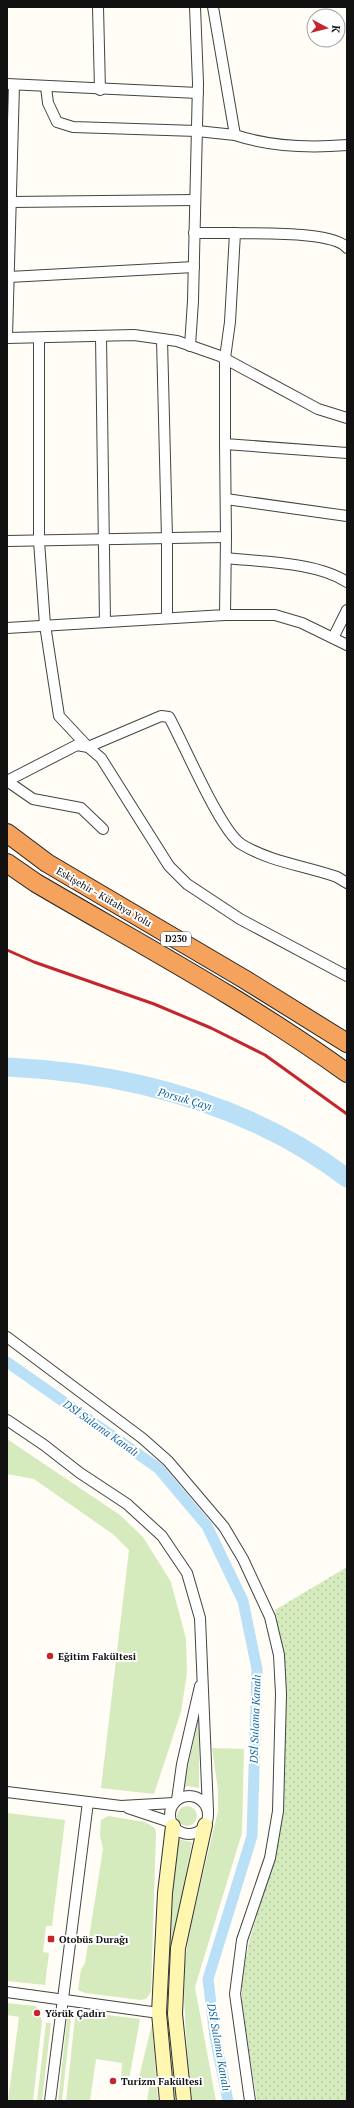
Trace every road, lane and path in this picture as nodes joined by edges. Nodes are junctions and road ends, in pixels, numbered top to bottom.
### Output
1 (98, 7) edge
2 (195, 7) edge
3 (213, 7) edge
4 (10, 84) edge
5 (46, 87) junction
6 (100, 90) junction
7 (198, 93) junction
8 (197, 131) junction
9 (235, 135) junction
10 (347, 145) edge
11 (195, 200) junction
12 (11, 202) junction
13 (194, 233) junction
14 (235, 233) junction
15 (347, 248) edge
16 (194, 267) junction
17 (9, 277) junction
18 (101, 336) junction
19 (7, 338) edge
20 (39, 338) junction
21 (162, 339) junction
22 (190, 346) junction
23 (225, 358) junction
24 (347, 418) edge
25 (226, 444) junction
26 (347, 453) edge
27 (226, 499) junction
28 (347, 516) edge
29 (226, 537) junction
30 (167, 538) junction
31 (103, 540) junction
32 (7, 541) edge
33 (39, 541) junction
34 (226, 558) junction
35 (347, 582) edge
36 (347, 610) edge
37 (225, 615) junction
38 (167, 618) junction
39 (105, 622) junction
40 (45, 625) junction
41 (7, 628) edge
42 (333, 638) junction
43 (347, 646) edge
44 (88, 747) junction
45 (7, 781) edge
46 (103, 829) dead end
47 (7, 833) edge
48 (7, 863) edge
49 (347, 883) edge
50 (347, 976) edge
51 (347, 1043) edge
52 (347, 1073) edge
53 (7, 1337) edge
54 (7, 1420) edge
55 (203, 1672) junction
56 (7, 1792) edge
57 (88, 1802) junction
58 (175, 1802) junction
59 (121, 1806) junction
60 (208, 1811) junction
61 (172, 1824) junction
62 (205, 1825) junction
63 (7, 1992) edge
64 (61, 1998) junction
65 (159, 2013) junction
66 (50, 2101) edge
67 (167, 2101) edge
68 (184, 2101) edge
69 (250, 2101) edge

1 - 6 street
2 - 7 street
3 - 9 street
4 - 5 street
4 - 12 street
5 - 6 street
5 - 8 street
6 - 7 street
7 - 8 street
8 - 9 street
8 - 11 street
9 - 10 street
11 - 12 street
11 - 13 street
12 - 17 street
13 - 14 street
13 - 16 street
14 - 15 street
14 - 23 street
16 - 17 street
16 - 22 street
17 - 19 street
18 - 20 street
18 - 21 street
18 - 31 street
19 - 20 street
20 - 33 street
21 - 22 street
21 - 30 street
22 - 23 street
23 - 24 street
23 - 25 street
25 - 26 street
25 - 27 street
27 - 28 street
27 - 29 street
29 - 30 street
29 - 34 street
30 - 31 street
30 - 38 street
31 - 33 street
31 - 39 street
32 - 33 street
33 - 40 street
34 - 35 street
34 - 37 street
36 - 42 street
37 - 38 street
37 - 42 street
38 - 39 street
39 - 40 street
40 - 41 street
40 - 44 street
42 - 43 street
44 - 45 street
44 - 49 street
44 - 50 street
45 - 46 street
47 - 51 highway, Eskişehir - Kütahya Yolu / D230
48 - 52 highway, D230
53 - 69 street
54 - 55 street
55 - 58 street
55 - 60 street
56 - 57 street
57 - 59 street
57 - 64 street
58 - 59 street
58 - 60 street
58 - 61 street
59 - 61 street
60 - 62 street
61 - 62 street
61 - 65 street
62 - 68 street
63 - 64 street
64 - 65 street
64 - 66 street
65 - 67 street

